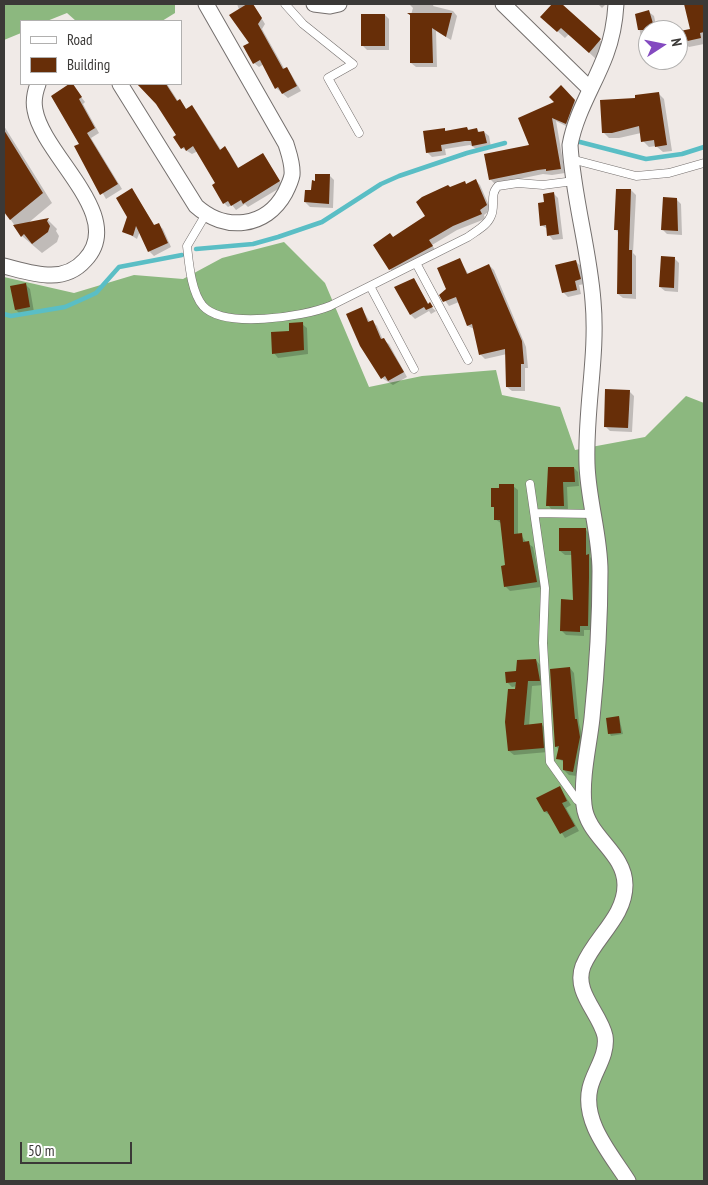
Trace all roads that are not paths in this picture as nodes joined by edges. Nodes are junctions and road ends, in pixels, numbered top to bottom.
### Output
1 (206, 4) edge
2 (286, 4) edge
3 (314, 4) edge
4 (339, 4) edge
5 (503, 4) edge
6 (616, 4) edge
7 (38, 85) edge
8 (121, 85) edge
9 (590, 89) junction
10 (359, 134) dead end
11 (571, 160) junction
12 (704, 163) edge
13 (574, 180) junction
14 (206, 214) junction
15 (416, 263) junction
16 (4, 266) edge
17 (370, 286) junction
18 (468, 360) dead end
19 (414, 369) dead end
20 (530, 484) dead end
21 (535, 513) junction
22 (594, 514) junction
23 (584, 804) junction
24 (628, 1181) edge

1 - 14 street
2 - 10 lane
3 - 4 street
5 - 9 street
6 - 9 street
7 - 16 street
8 - 14 street
9 - 11 street
11 - 12 lane
11 - 13 street
13 - 15 lane
13 - 22 street
14 - 17 lane
15 - 17 lane
15 - 18 lane
17 - 19 lane
20 - 21 lane
21 - 22 lane
21 - 23 lane
22 - 23 street
23 - 24 street

